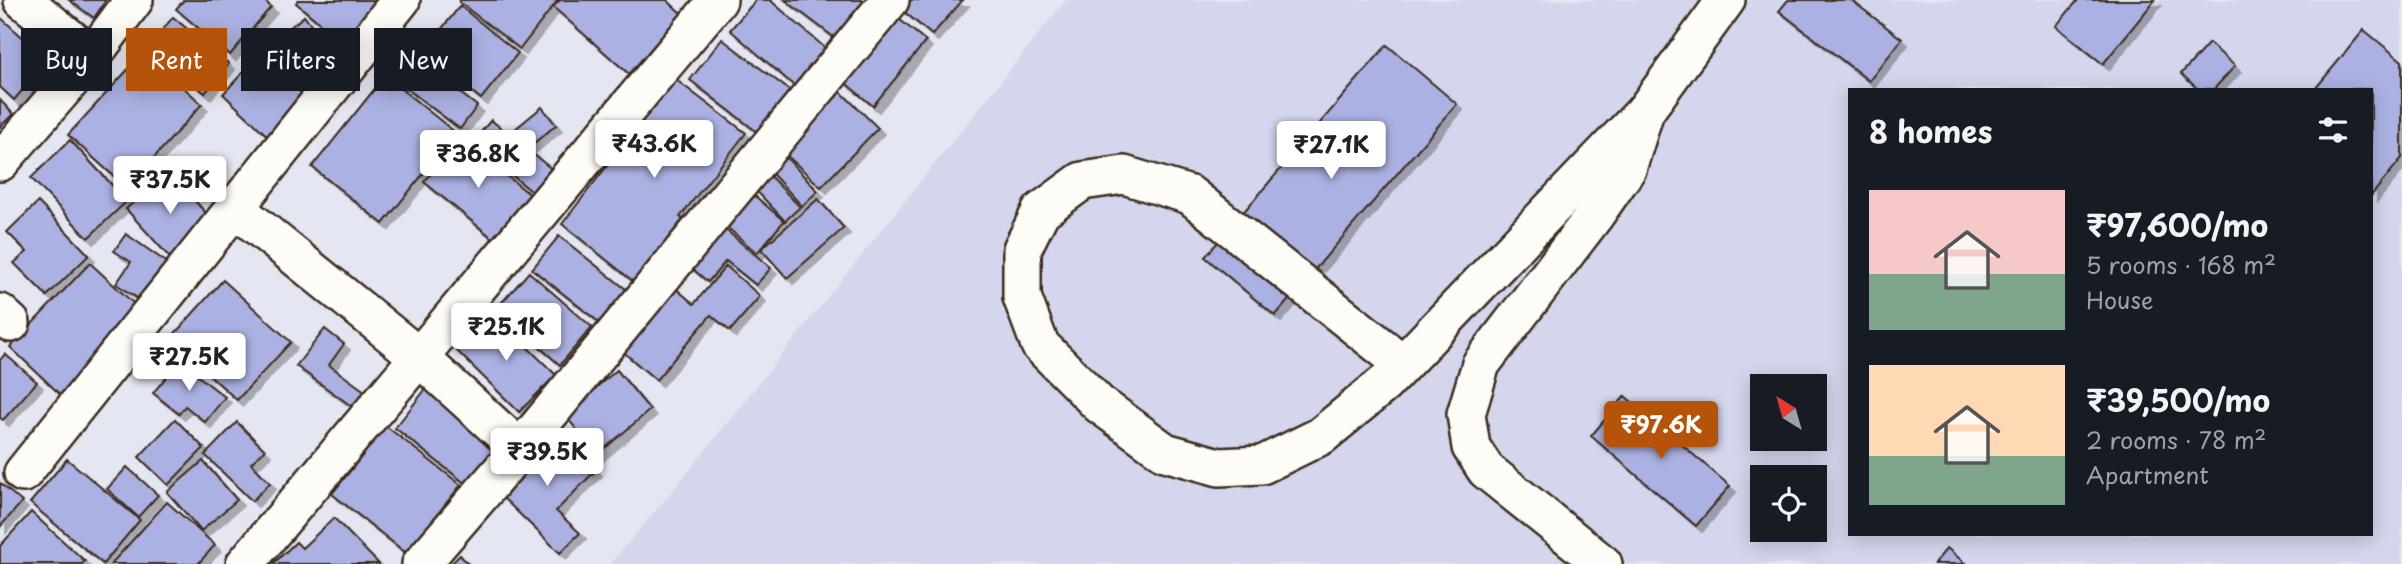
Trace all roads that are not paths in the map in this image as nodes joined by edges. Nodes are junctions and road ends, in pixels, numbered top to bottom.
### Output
1 (23, 0) edge
2 (134, 0) edge
3 (401, 0) edge
4 (718, 0) edge
5 (890, 0) edge
6 (1726, 0) edge
7 (58, 28) edge
8 (112, 29) edge
9 (62, 91) edge
10 (1645, 111) junction
11 (0, 162) edge
12 (235, 208) junction
13 (419, 357) junction
14 (1403, 364) junction
15 (520, 449) junction
16 (23, 473) dead end
17 (245, 564) edge
18 (421, 564) edge
19 (1603, 564) edge

1 - 7 street
2 - 8 street
3 - 12 street
4 - 13 street
5 - 15 street
6 - 10 street
9 - 11 street
10 - 14 street
10 - 19 street
12 - 13 street
12 - 16 street
13 - 15 street
13 - 17 street
14 - 14 street
15 - 18 street

